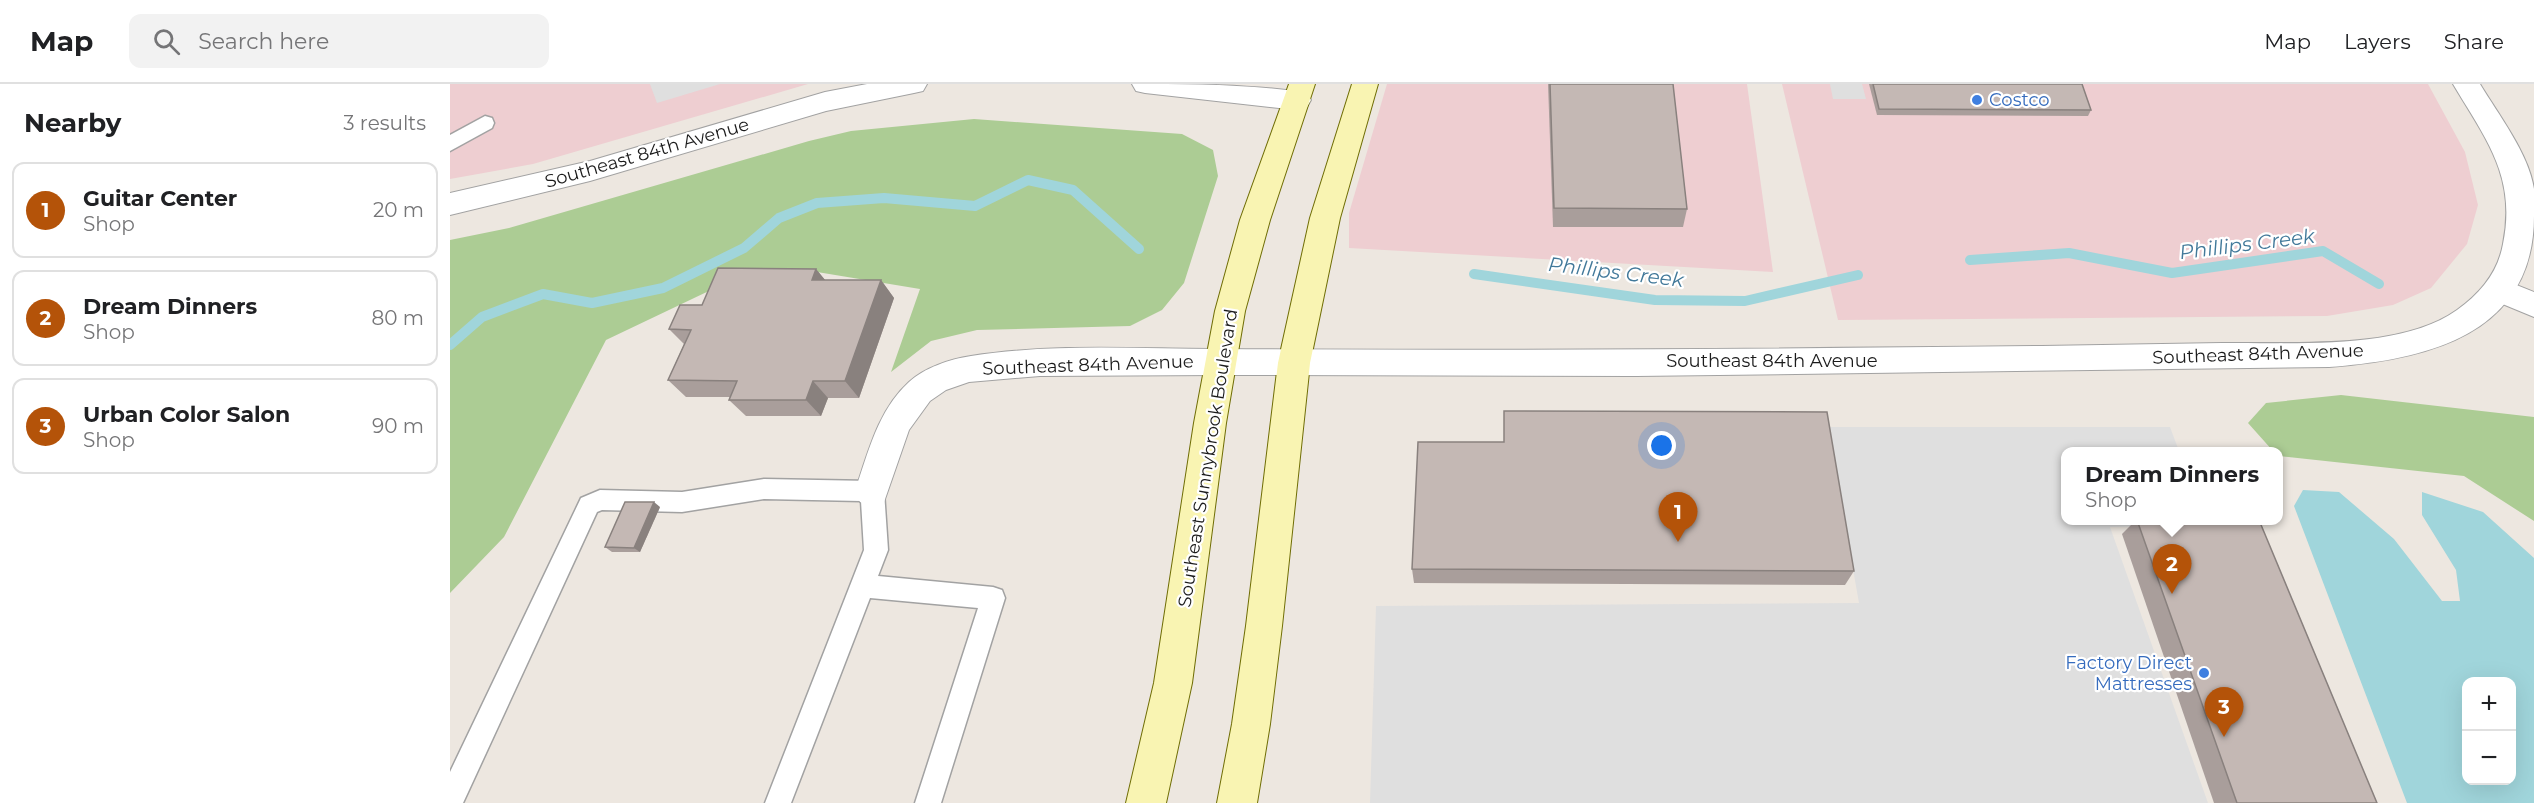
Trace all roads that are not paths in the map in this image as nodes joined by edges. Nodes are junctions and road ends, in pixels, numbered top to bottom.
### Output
1 (914, 84) edge
2 (1146, 84) edge
3 (1365, 84) edge
4 (2466, 84) edge
5 (884, 86) edge
6 (1300, 92) edge
7 (485, 123) dead end
8 (450, 144) edge
9 (450, 204) edge
10 (2499, 290) junction
11 (2534, 305) edge
12 (1221, 362) junction
13 (1294, 363) junction
14 (872, 490) junction
15 (863, 586) junction
16 (450, 801) edge
17 (778, 803) edge
18 (928, 803) edge
19 (1146, 803) edge
20 (1237, 803) edge

1 - 5 street, Southeast 84th Avenue
2 - 6 street
3 - 13 main road
4 - 10 street, Southeast 84th Avenue
5 - 9 street, Southeast 84th Avenue
6 - 12 main road, Southeast Sunnybrook Boulevard
7 - 8 lane
10 - 11 street
10 - 13 street, Southeast 84th Avenue
12 - 13 street, Southeast 84th Avenue
12 - 14 street, Southeast 84th Avenue
12 - 19 main road, Southeast Sunnybrook Boulevard
13 - 20 main road
14 - 15 lane
14 - 16 lane
15 - 17 lane
15 - 18 lane

